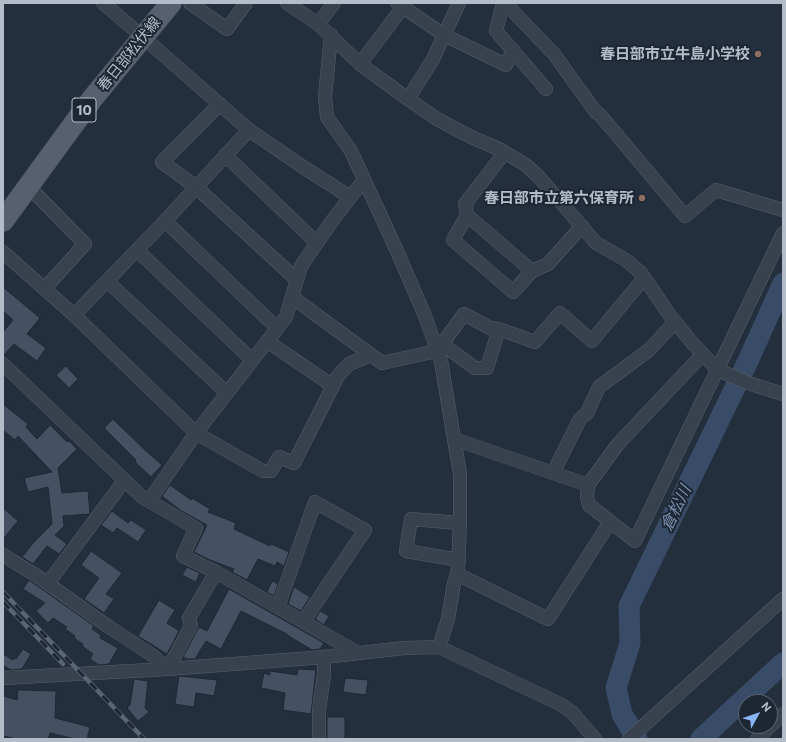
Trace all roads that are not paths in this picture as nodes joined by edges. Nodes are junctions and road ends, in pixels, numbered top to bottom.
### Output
1 (103, 3) edge
2 (171, 3) edge
3 (190, 3) edge
4 (246, 3) edge
5 (287, 3) edge
6 (334, 3) edge
7 (459, 3) edge
8 (504, 3) edge
9 (400, 5) edge
10 (318, 24) junction
11 (331, 35) junction
12 (444, 35) junction
13 (143, 36) junction
14 (513, 50) junction
15 (360, 64) junction
16 (546, 89) dead end
17 (408, 99) junction
18 (220, 104) junction
19 (249, 130) junction
20 (505, 152) junction
21 (225, 155) junction
22 (364, 180) junction
23 (28, 186) junction
24 (196, 187) junction
25 (350, 197) junction
26 (783, 210) edge
27 (467, 216) junction
28 (3, 221) edge
29 (164, 221) junction
30 (582, 226) junction
31 (783, 233) edge
32 (317, 243) junction
33 (137, 250) junction
34 (3, 252) edge
35 (532, 271) junction
36 (644, 278) junction
37 (297, 280) junction
38 (107, 281) junction
39 (45, 288) junction
40 (292, 297) junction
41 (74, 315) junction
42 (675, 322) junction
43 (277, 328) junction
44 (499, 329) junction
45 (266, 341) junction
46 (440, 347) junction
47 (703, 354) junction
48 (371, 355) junction
49 (252, 360) junction
50 (3, 364) edge
51 (721, 371) junction
52 (333, 386) junction
53 (227, 393) junction
54 (783, 394) edge
55 (196, 433) junction
56 (454, 439) junction
57 (553, 473) junction
58 (124, 480) junction
59 (588, 485) junction
60 (149, 501) junction
61 (610, 522) junction
62 (460, 523) junction
63 (3, 555) edge
64 (458, 560) junction
65 (216, 572) junction
66 (457, 574) junction
67 (48, 583) junction
68 (783, 599) edge
69 (278, 607) junction
70 (303, 622) junction
71 (439, 647) junction
72 (358, 653) junction
73 (324, 657) junction
74 (168, 669) junction
75 (3, 678) edge
76 (320, 739) edge
77 (595, 739) edge
78 (629, 739) edge

1 - 13 street
2 - 13 main road, 春日部松伏線 / 10
3 - 4 street
5 - 10 street
6 - 10 street
7 - 12 street
8 - 14 street
8 - 26 street
9 - 12 street
9 - 15 street
10 - 11 street
11 - 15 street
11 - 22 street
12 - 14 street
12 - 17 street
13 - 18 street
13 - 23 main road, 春日部松伏線 / 10
14 - 16 street
15 - 17 street
17 - 20 street
18 - 19 street
18 - 24 street
19 - 21 street
19 - 25 street
20 - 27 street
20 - 30 street
21 - 24 street
21 - 32 street
22 - 25 street
22 - 46 street
23 - 28 main road, 春日部松伏線 / 10
23 - 39 street
24 - 29 street
24 - 37 street
25 - 32 street
27 - 35 street
27 - 35 street
29 - 33 street
29 - 43 street
30 - 35 street
30 - 36 street
31 - 51 street
32 - 37 street
33 - 38 street
33 - 49 street
34 - 39 street
36 - 42 street
36 - 44 street
37 - 40 street
38 - 41 street
38 - 53 street
39 - 41 street
40 - 43 street
40 - 48 street
41 - 55 street
42 - 47 street
42 - 57 street
43 - 45 street
44 - 46 street
44 - 46 street
45 - 49 street
45 - 52 street
46 - 48 street
46 - 56 street
47 - 51 street
47 - 59 street
48 - 52 street
49 - 53 street
50 - 58 street
51 - 54 street
51 - 61 street
52 - 55 street
53 - 55 street
55 - 60 street
56 - 57 street
56 - 62 street
57 - 59 street
58 - 60 street
58 - 67 street
59 - 61 street
60 - 65 street
61 - 66 street
62 - 64 street
62 - 64 street
63 - 67 street
64 - 66 street
65 - 69 street
65 - 74 street
66 - 71 street
67 - 74 street
68 - 78 street
69 - 70 street
69 - 70 street
70 - 72 street
71 - 72 street
71 - 77 street
72 - 73 street
73 - 74 street
73 - 76 street
74 - 75 street

